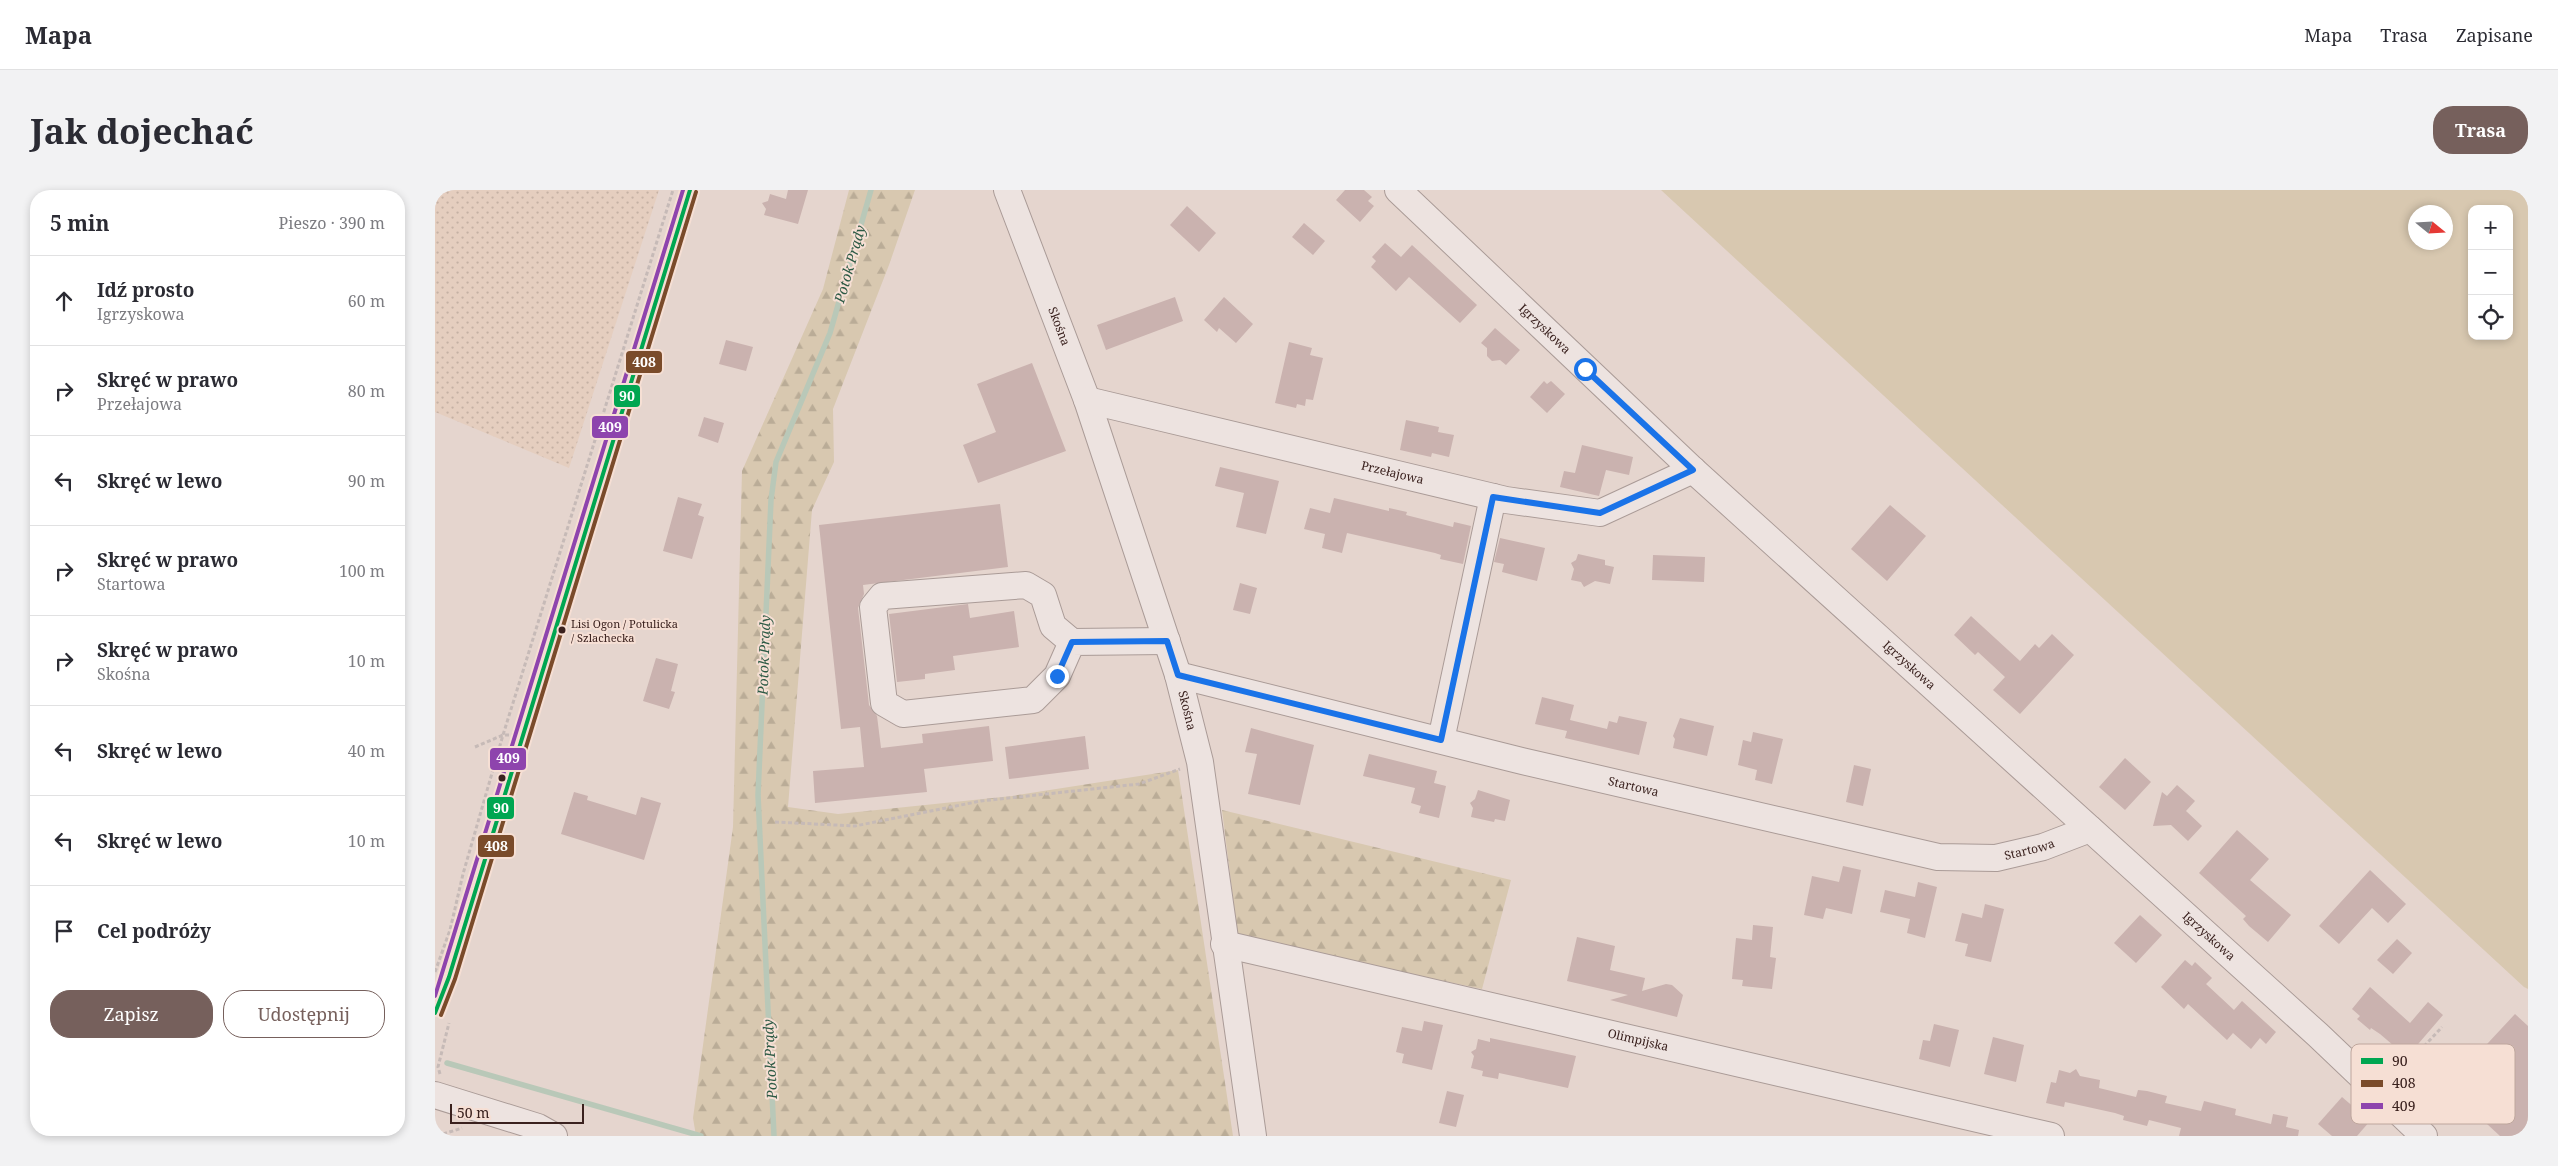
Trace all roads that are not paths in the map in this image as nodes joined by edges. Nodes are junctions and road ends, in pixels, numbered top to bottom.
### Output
1 (1007, 190) edge
2 (1398, 190) edge
3 (1087, 400) junction
4 (1693, 470) junction
5 (1493, 497) junction
6 (1167, 641) junction
7 (1072, 642) junction
8 (1178, 675) junction
9 (1441, 740) junction
10 (2090, 829) junction
11 (1224, 944) junction
12 (2351, 1066) edge
13 (435, 1095) edge
14 (2412, 1124) edge
15 (554, 1136) edge
16 (1253, 1136) edge
17 (2051, 1136) edge
18 (2424, 1136) edge

1 - 3 street, Skośna
2 - 4 street, Igrzyskowa
3 - 5 street, Przełajowa
3 - 6 street, Skośna
4 - 5 street, Przełajowa
4 - 10 street, Igrzyskowa
5 - 9 street
6 - 7 street
6 - 8 street, Skośna
7 - 7 street
8 - 9 street, Startowa
8 - 11 street, Skośna
9 - 10 street, Startowa
10 - 12 street, Igrzyskowa
11 - 16 street, Skośna
11 - 17 street, Olimpijska
13 - 15 street
14 - 18 street, Igrzyskowa

